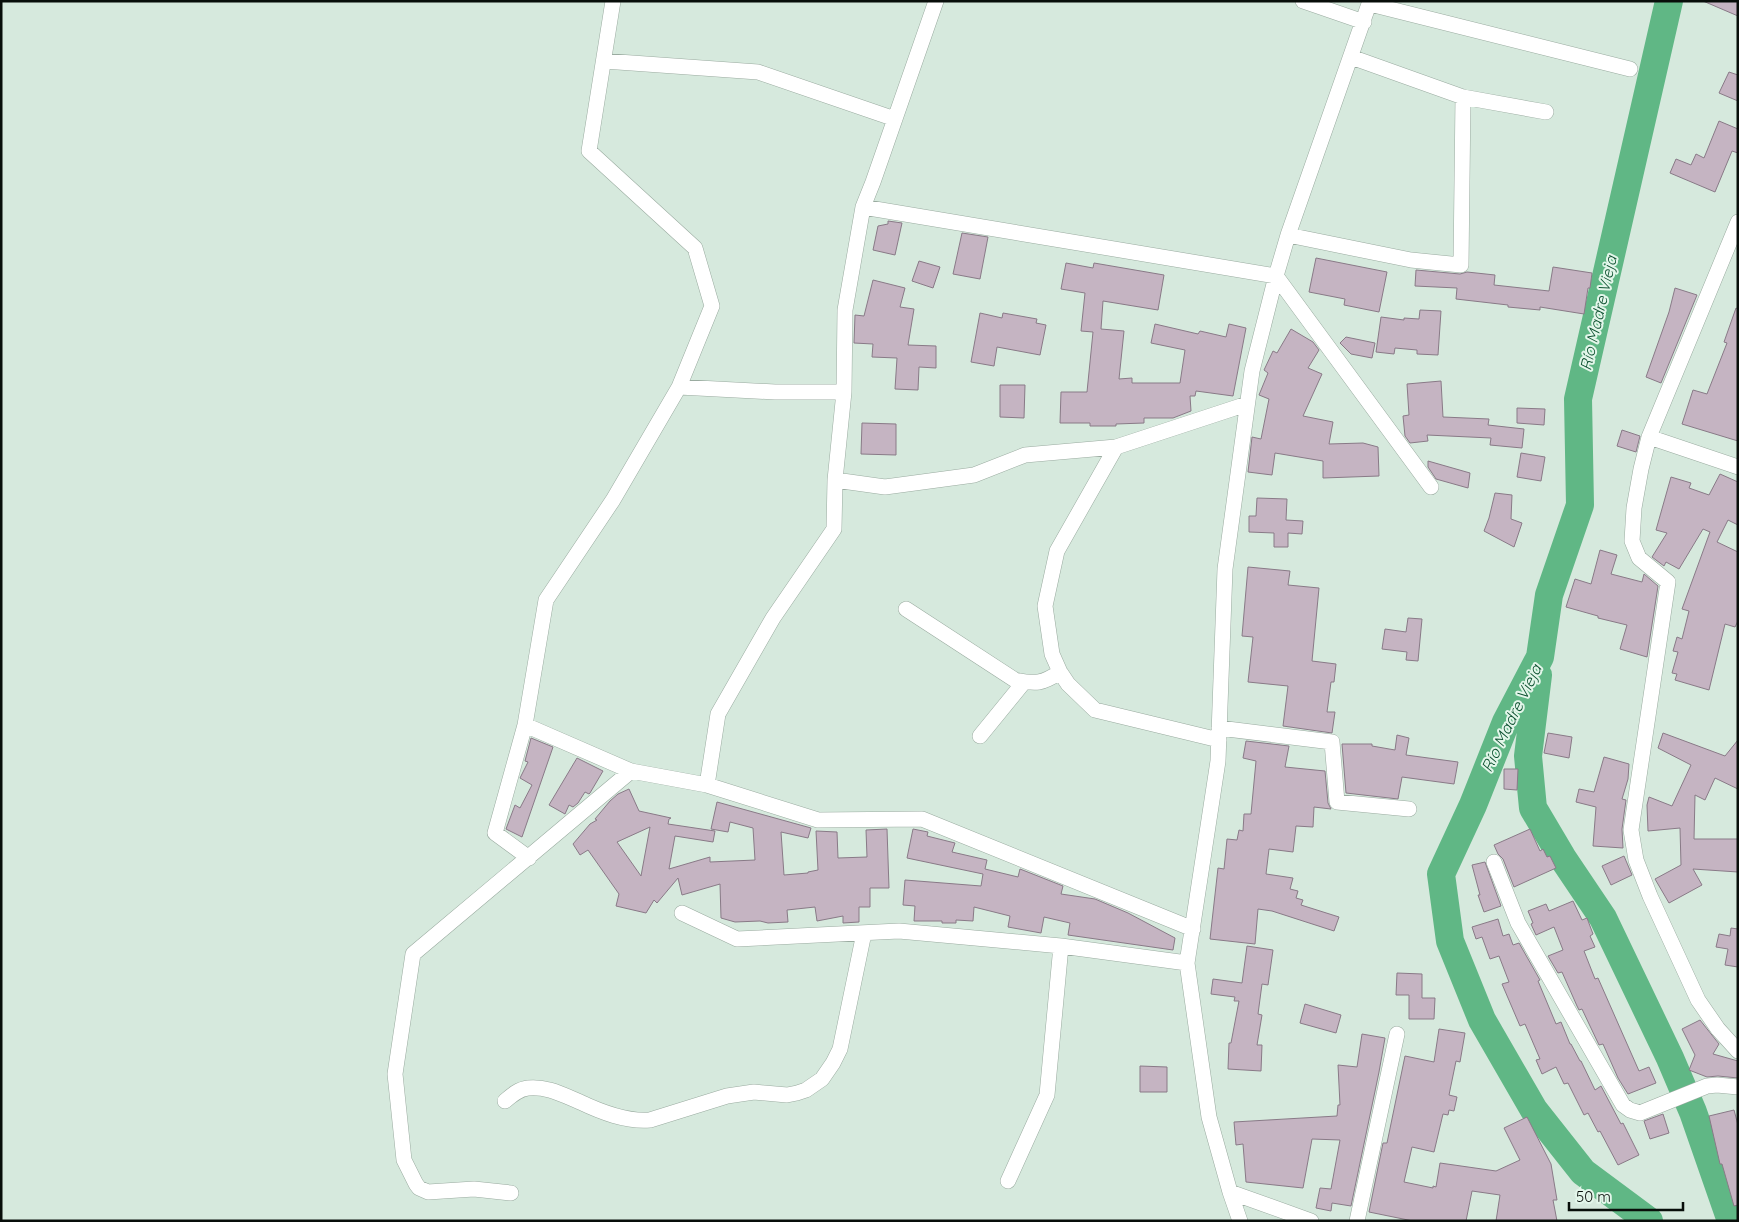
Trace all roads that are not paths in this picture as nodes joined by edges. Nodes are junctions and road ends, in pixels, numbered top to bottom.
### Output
1 (613, 1) edge
2 (936, 1) edge
3 (1303, 1) edge
4 (1370, 3) edge
5 (1364, 22) junction
6 (1351, 58) junction
7 (604, 61) junction
8 (1630, 69) dead end
9 (1463, 97) junction
10 (1546, 112) dead end
11 (895, 119) junction
12 (863, 207) junction
13 (1738, 222) edge
14 (1288, 235) junction
15 (1276, 276) junction
16 (679, 388) junction
17 (844, 392) junction
18 (1247, 404) junction
19 (1649, 437) junction
20 (1116, 448) junction
21 (1738, 467) edge
22 (835, 480) junction
23 (1431, 487) dead end
24 (906, 610) dead end
25 (1060, 672) junction
26 (1024, 682) junction
27 (525, 724) junction
28 (1219, 734) junction
29 (980, 736) dead end
30 (631, 771) junction
31 (707, 785) junction
32 (1409, 809) dead end
33 (529, 858) junction
34 (1494, 862) dead end
35 (682, 913) dead end
36 (1193, 929) junction
37 (864, 933) junction
38 (1061, 946) junction
39 (1187, 963) junction
40 (1397, 1034) dead end
41 (1738, 1051) edge
42 (1738, 1087) edge
43 (505, 1101) dead end
44 (1008, 1181) dead end
45 (1230, 1192) junction
46 (511, 1193) dead end
47 (1240, 1221) edge
48 (1311, 1221) edge
49 (1357, 1221) edge

1 - 7 street
2 - 11 street
3 - 5 street
4 - 5 street
4 - 8 street
5 - 6 street
6 - 9 street
6 - 14 street
7 - 11 street
7 - 16 street
9 - 10 street
9 - 14 street
11 - 12 street
12 - 15 street
12 - 17 street
13 - 19 street
14 - 15 street
15 - 18 street
15 - 23 street
16 - 17 street
16 - 27 street
17 - 22 street
18 - 20 street
18 - 28 street
19 - 21 street
19 - 41 street
20 - 22 street
20 - 25 street
22 - 31 street
24 - 26 street
25 - 26 street
25 - 28 street
26 - 29 street
27 - 30 street
27 - 33 street
28 - 32 street
28 - 36 street
30 - 31 street
30 - 33 street
31 - 36 street
33 - 46 street
34 - 42 street
35 - 37 street
36 - 39 street
37 - 38 street
37 - 43 street
38 - 39 street
38 - 44 street
39 - 45 street
40 - 49 street
45 - 47 street
45 - 48 street

